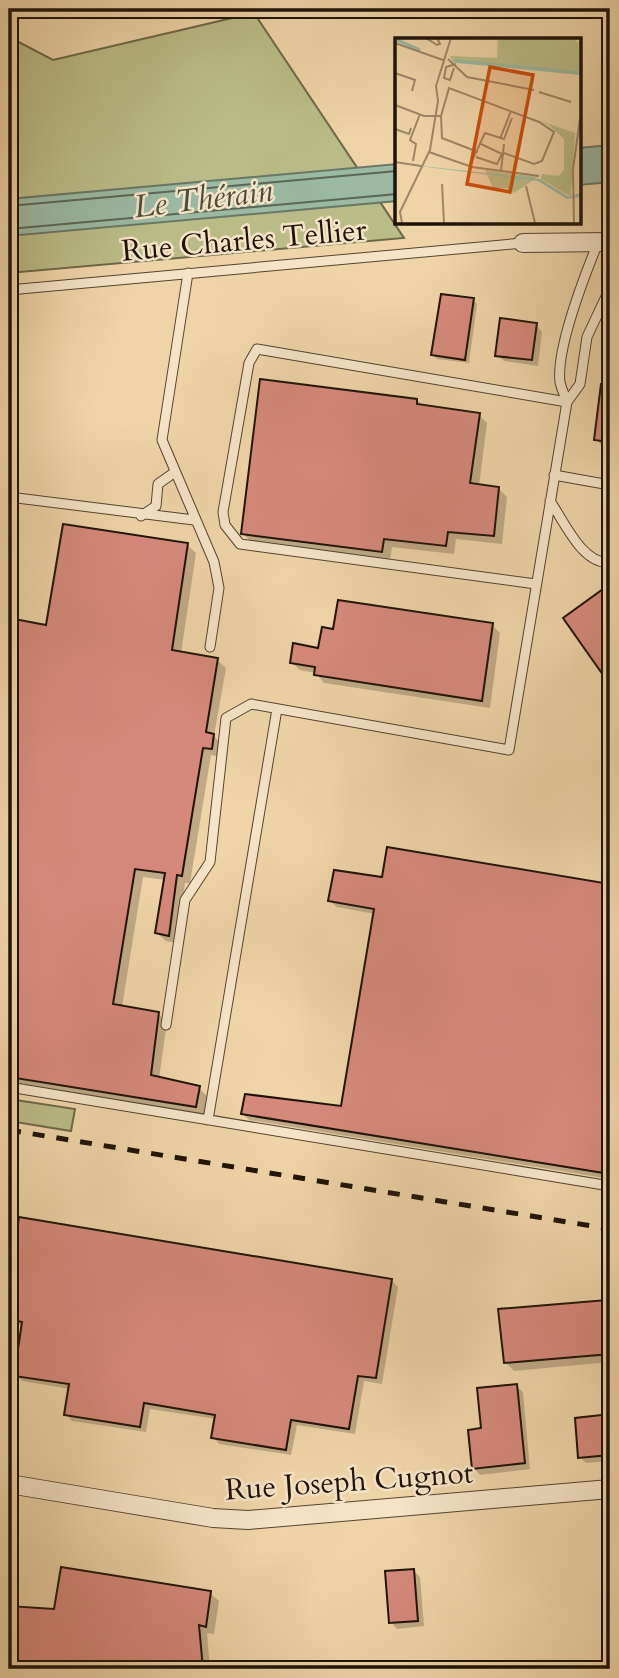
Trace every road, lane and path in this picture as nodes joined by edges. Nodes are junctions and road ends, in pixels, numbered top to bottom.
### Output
1 (604, 241) edge
2 (523, 243) joint
3 (188, 273) junction
4 (610, 288) edge
5 (9, 290) edge
6 (567, 402) junction
7 (175, 472) junction
8 (554, 475) junction
9 (610, 485) edge
10 (9, 497) edge
11 (550, 501) junction
12 (141, 516) junction
13 (194, 520) junction
14 (610, 562) edge
15 (536, 584) junction
16 (210, 647) dead end
17 (277, 709) junction
18 (166, 1025) dead end
19 (9, 1087) edge
20 (208, 1120) junction
21 (610, 1186) edge
22 (9, 1483) edge
23 (610, 1489) edge

1 - 2 street, Rue Charles Tellier
1 - 6 lane
2 - 3 lane, Rue Charles Tellier
3 - 5 lane, Rue Charles Tellier
3 - 7 lane
4 - 6 lane
6 - 8 lane
6 - 15 lane
7 - 12 lane
7 - 13 lane
8 - 9 lane
8 - 11 lane
10 - 12 lane
11 - 14 lane
11 - 15 lane
12 - 13 lane
13 - 16 lane
15 - 17 lane
17 - 18 lane
17 - 20 lane
19 - 20 lane
20 - 21 lane
22 - 23 street, Rue Joseph Cugnot

